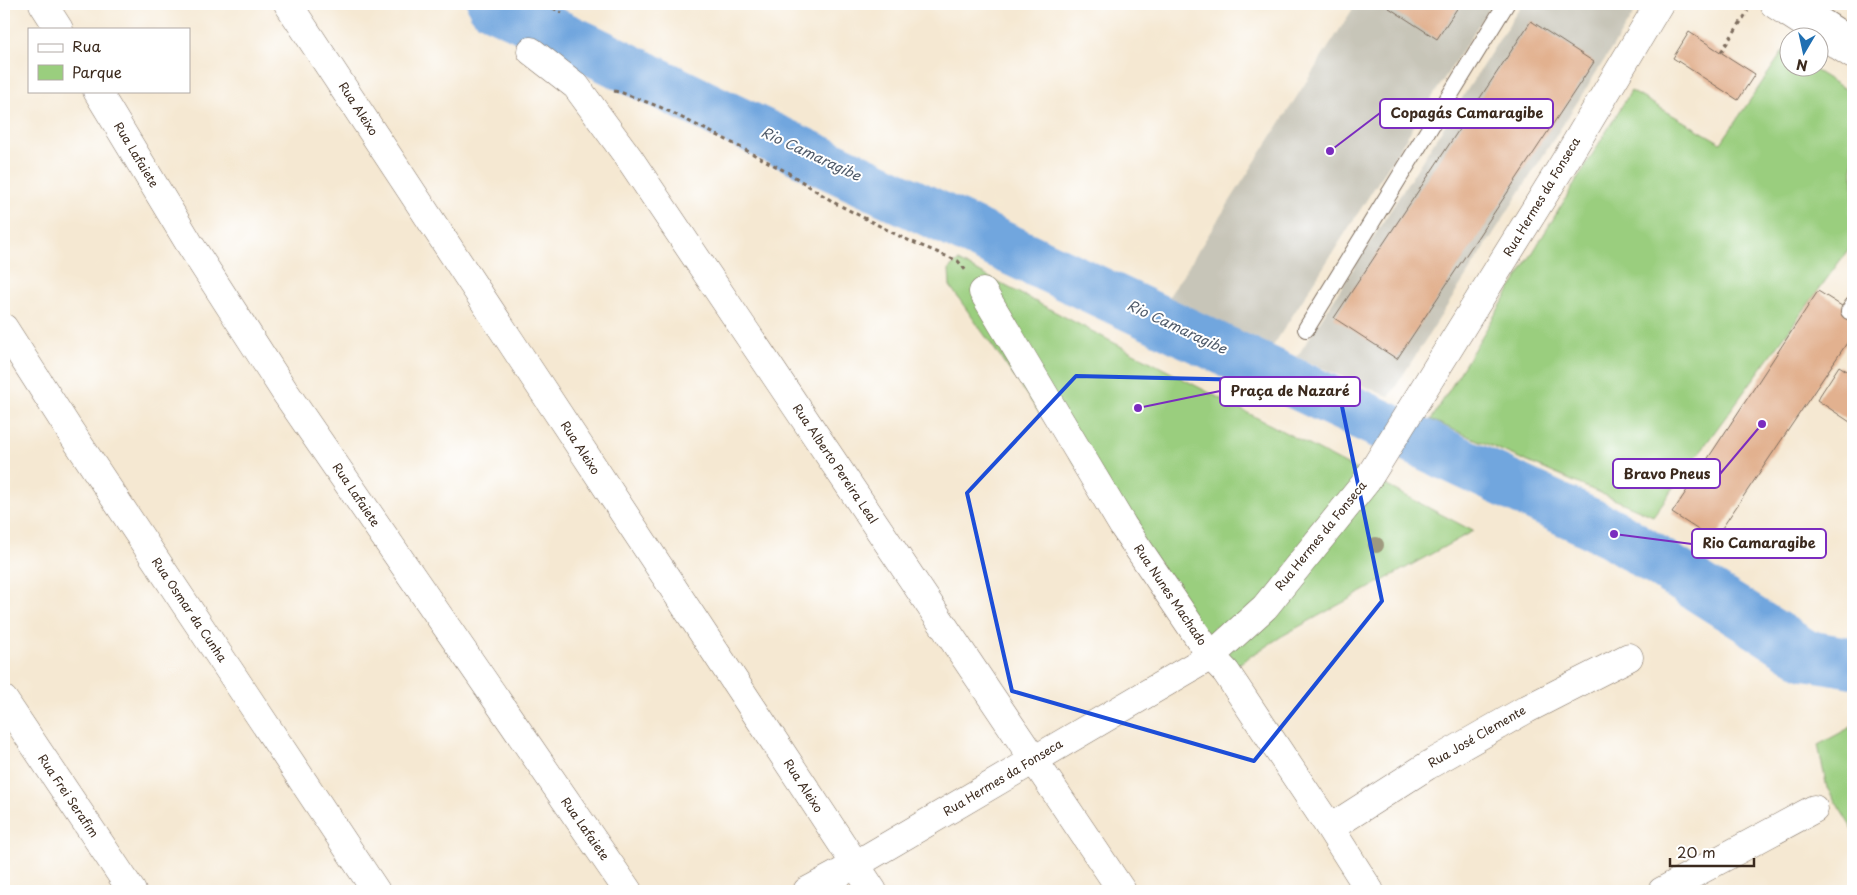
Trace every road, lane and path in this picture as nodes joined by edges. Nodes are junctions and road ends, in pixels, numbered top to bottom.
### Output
1 (43, 4) edge
2 (288, 4) edge
3 (546, 4) edge
4 (1506, 4) edge
5 (1659, 4) edge
6 (1804, 4) edge
7 (1761, 7) edge
8 (562, 13) dead end
9 (58, 28) edge
10 (1853, 36) edge
11 (531, 52) dead end
12 (1721, 52) dead end
13 (1853, 55) edge
14 (576, 86) junction
15 (98, 92) edge
16 (983, 292) joint
17 (4, 328) edge
18 (1306, 329) dead end
19 (1211, 656) junction
20 (1630, 658) dead end
21 (4, 700) edge
22 (1034, 759) junction
23 (1814, 809) dead end
24 (1330, 828) junction
25 (855, 865) junction
26 (132, 891) edge
27 (376, 891) edge
28 (628, 891) edge
29 (807, 891) edge
30 (873, 891) edge
31 (1122, 891) edge
32 (1370, 891) edge
33 (1662, 891) edge

1 - 9 street
2 - 25 street, Rua Aleixo
3 - 8 path
4 - 18 lane
5 - 19 street, Rua Hermes da Fonseca
6 - 10 lane
7 - 12 path
7 - 13 street
11 - 14 street, Rua Alberto Pereira Leal
14 - 16 path
14 - 22 street, Rua Alberto Pereira Leal
15 - 28 street, Rua Lafaiete
16 - 19 street, Rua Nunes Machado
17 - 27 street, Rua Osmar da Cunha
19 - 22 street, Rua Hermes da Fonseca
19 - 24 street, Rua Nunes Machado
20 - 24 street, Rua José Clemente
21 - 26 street, Rua Frei Serafim
22 - 25 street, Rua Hermes da Fonseca
22 - 31 street, Rua Alberto Pereira Leal
23 - 33 street
24 - 32 street, Rua Nunes Machado
25 - 29 street, Rua Hermes da Fonseca
25 - 30 street, Rua Aleixo

